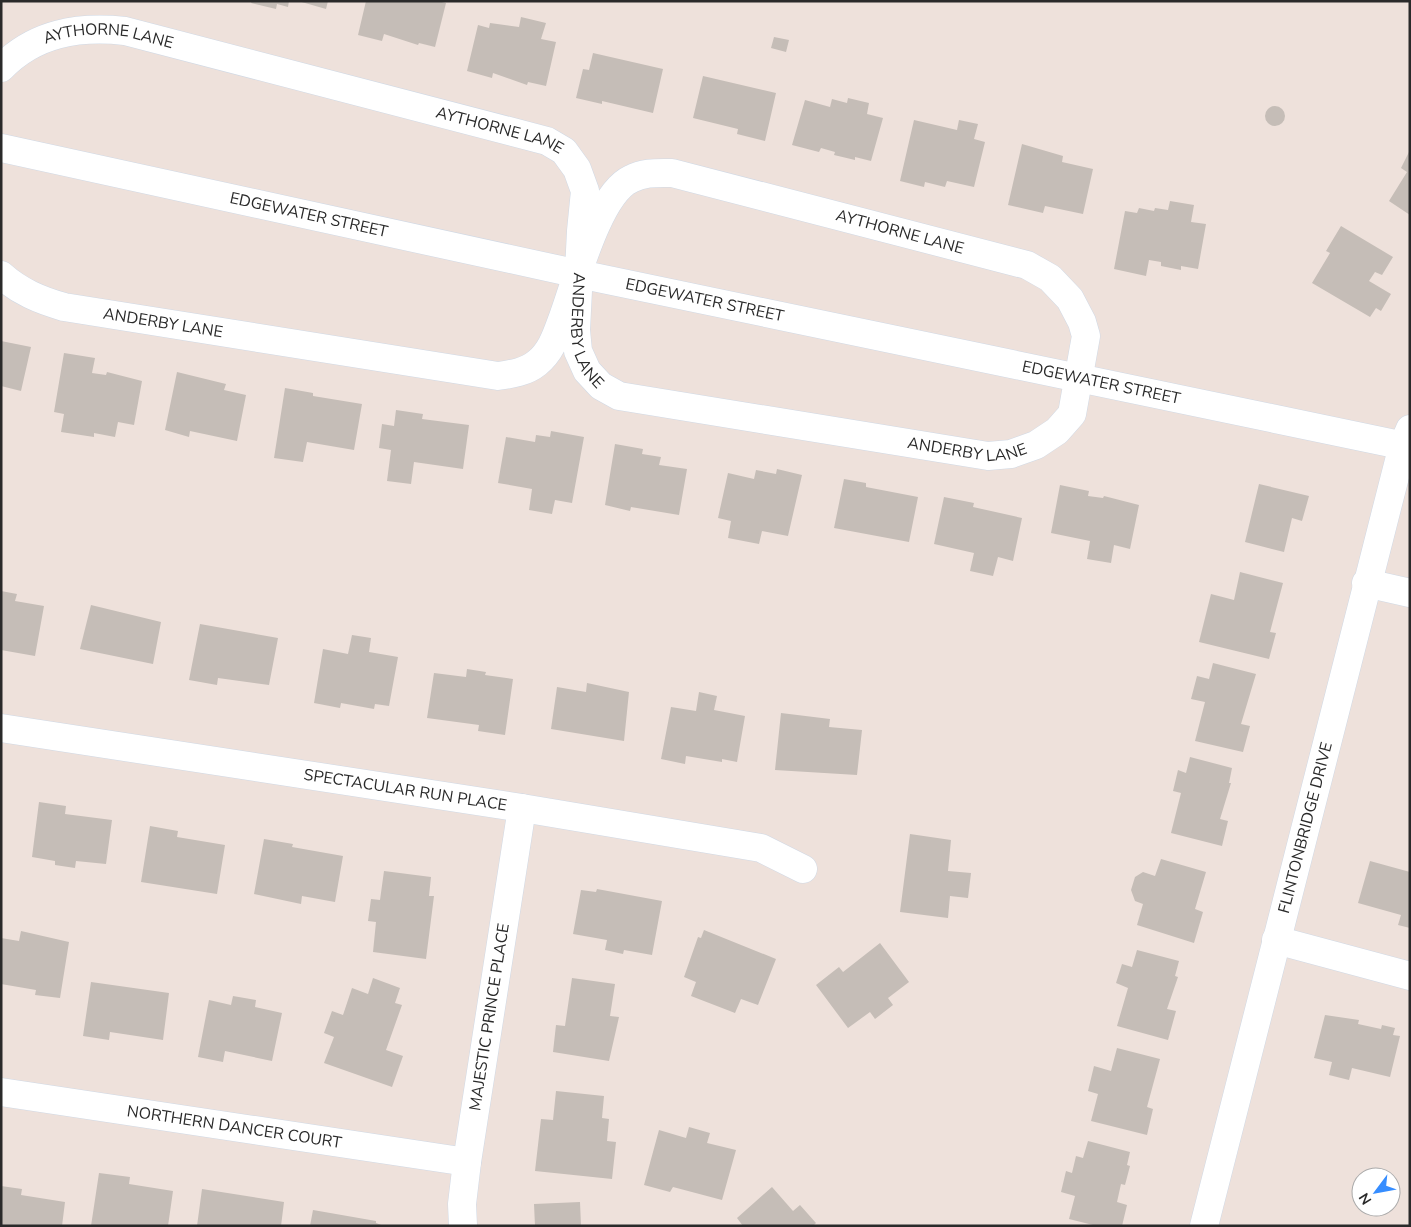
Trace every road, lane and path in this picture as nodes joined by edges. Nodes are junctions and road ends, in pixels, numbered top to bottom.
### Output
1 (1, 68) edge
2 (1, 148) edge
3 (579, 274) junction
4 (1, 275) edge
5 (1079, 376) junction
6 (1407, 440) edge
7 (1366, 582) junction
8 (1410, 593) edge
9 (1, 728) edge
10 (522, 808) junction
11 (803, 869) dead end
12 (1276, 940) junction
13 (1410, 976) edge
14 (1, 1092) edge
15 (467, 1162) junction
16 (463, 1226) edge
17 (1204, 1226) edge

1 - 3 street, AYTHORNE LANE
2 - 3 street, EDGEWATER STREET
3 - 4 street, ANDERBY LANE
3 - 5 street, EDGEWATER STREET
3 - 5 street, ANDERBY LANE
3 - 5 street, AYTHORNE LANE
5 - 6 street, EDGEWATER STREET
6 - 7 street, FLINTONBRIDGE DRIVE
7 - 8 street
7 - 12 street, FLINTONBRIDGE DRIVE
9 - 10 street, SPECTACULAR RUN PLACE
10 - 11 street, SPECTACULAR RUN PLACE
10 - 15 street, MAJESTIC PRINCE PLACE
12 - 13 street
12 - 17 street, FLINTONBRIDGE DRIVE
14 - 15 street, NORTHERN DANCER COURT
15 - 16 street, MAJESTIC PRINCE PLACE

